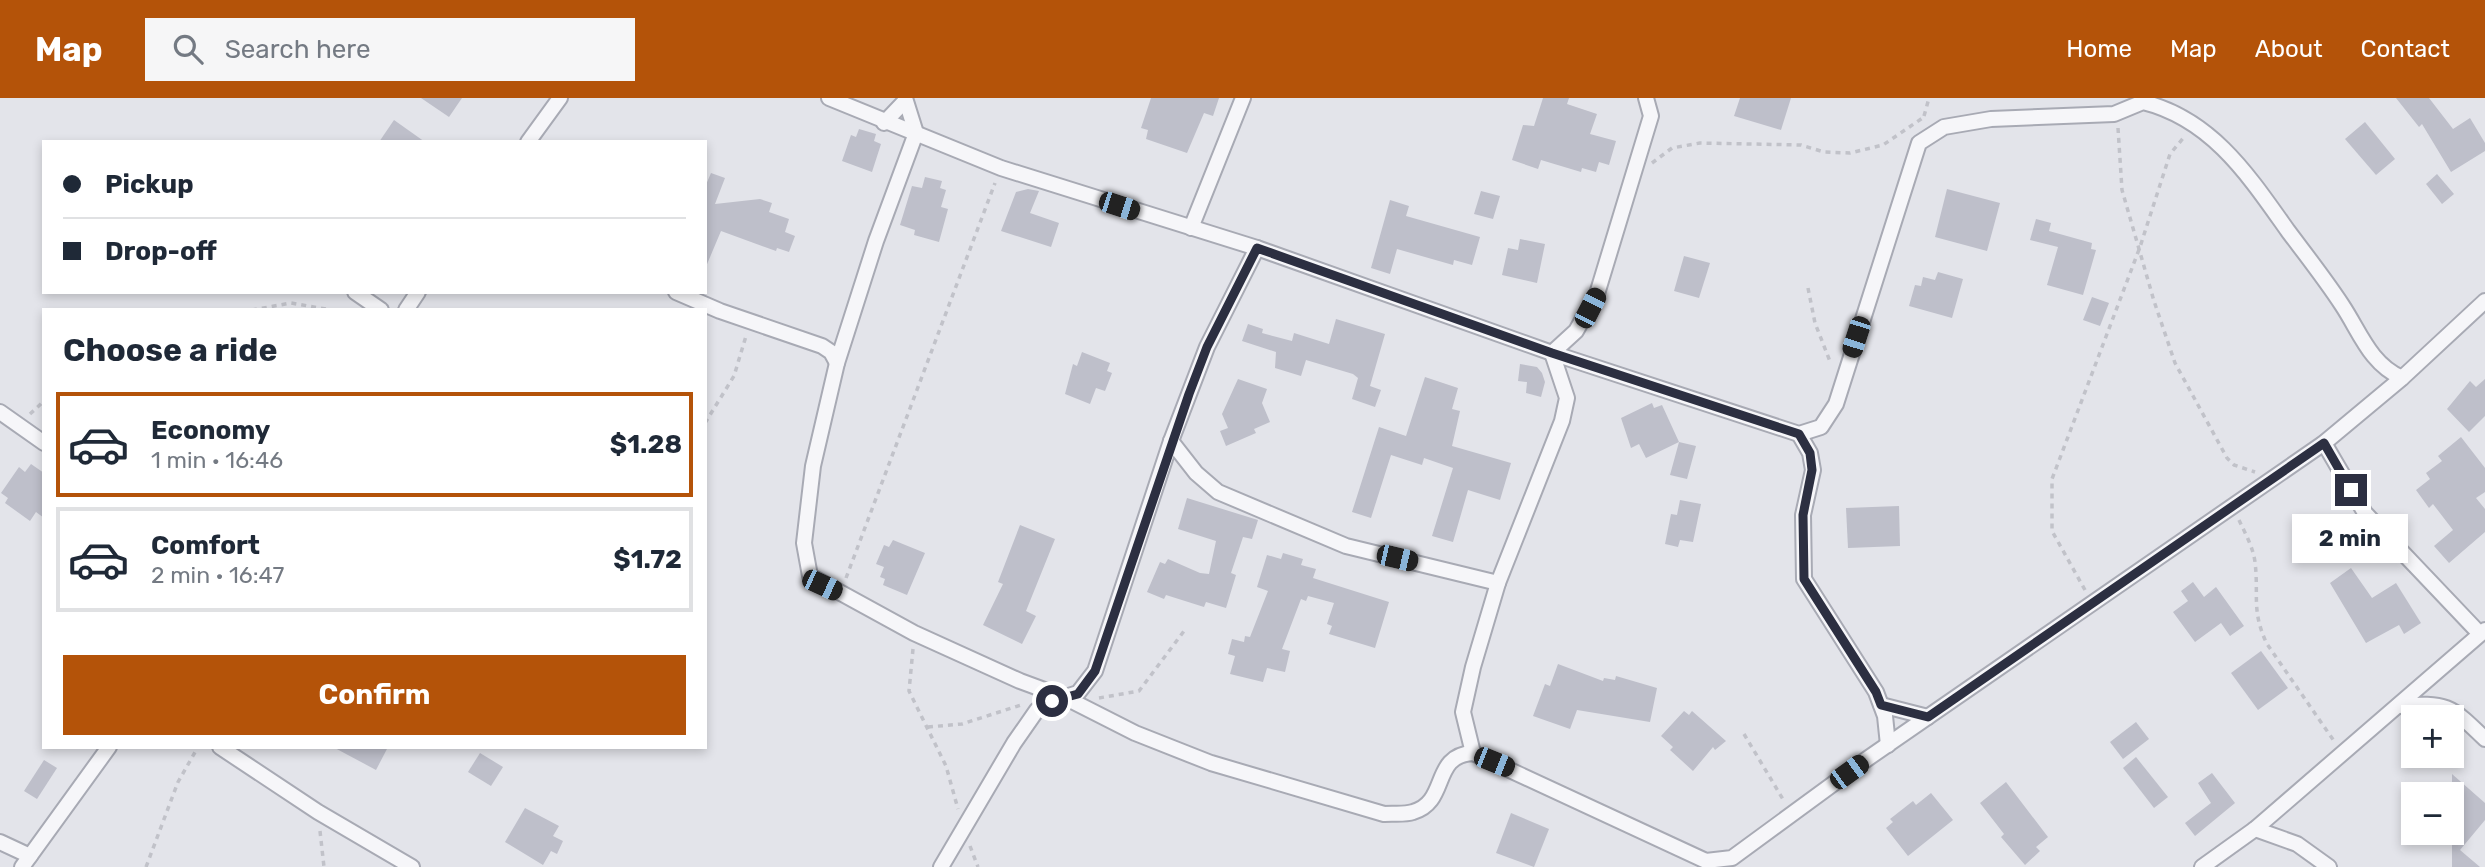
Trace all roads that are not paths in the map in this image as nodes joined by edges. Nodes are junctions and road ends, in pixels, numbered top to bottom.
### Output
1 (560, 98) edge
2 (829, 98) edge
3 (1243, 98) edge
4 (1646, 98) edge
5 (905, 100) edge
6 (884, 123) junction
7 (916, 133) junction
8 (529, 140) edge
9 (1191, 228) junction
10 (1257, 248) junction
11 (358, 294) edge
12 (681, 294) edge
13 (2485, 301) edge
14 (378, 308) edge
15 (1552, 353) junction
16 (837, 363) junction
17 (2402, 378) junction
18 (0, 412) edge
19 (1799, 434) junction
20 (1171, 441) junction
21 (42, 442) edge
22 (2324, 443) junction
23 (1499, 583) junction
24 (2482, 632) edge
25 (1065, 701) junction
26 (1881, 705) junction
27 (2398, 706) junction
28 (1928, 717) junction
29 (2485, 738) edge
30 (1888, 745) junction
31 (108, 749) edge
32 (223, 749) edge
33 (1473, 754) junction
34 (2255, 829) junction
35 (0, 842) edge
36 (1742, 851) junction
37 (26, 862) edge
38 (1709, 864) edge
39 (412, 867) edge
40 (941, 867) edge
41 (1736, 867) edge
42 (2202, 867) edge
43 (2329, 867) edge

1 - 8 street
2 - 6 street
3 - 9 street
4 - 15 street
5 - 6 street
5 - 7 street
6 - 7 street
7 - 9 street
7 - 16 street
9 - 10 street
10 - 15 street
10 - 20 street
11 - 14 street
12 - 16 street
13 - 17 street
15 - 19 street
15 - 23 street
16 - 25 street
17 - 19 street
17 - 22 street
18 - 21 street
19 - 26 street
20 - 23 street
20 - 25 street
22 - 24 street
22 - 28 street
23 - 33 street
24 - 27 street
25 - 33 street
25 - 40 street
26 - 28 street
26 - 30 street
27 - 29 street
27 - 34 street
28 - 30 street
30 - 36 street
31 - 37 street
32 - 39 street
33 - 38 street
34 - 42 street
34 - 43 street
35 - 37 street
36 - 38 street
36 - 41 street

